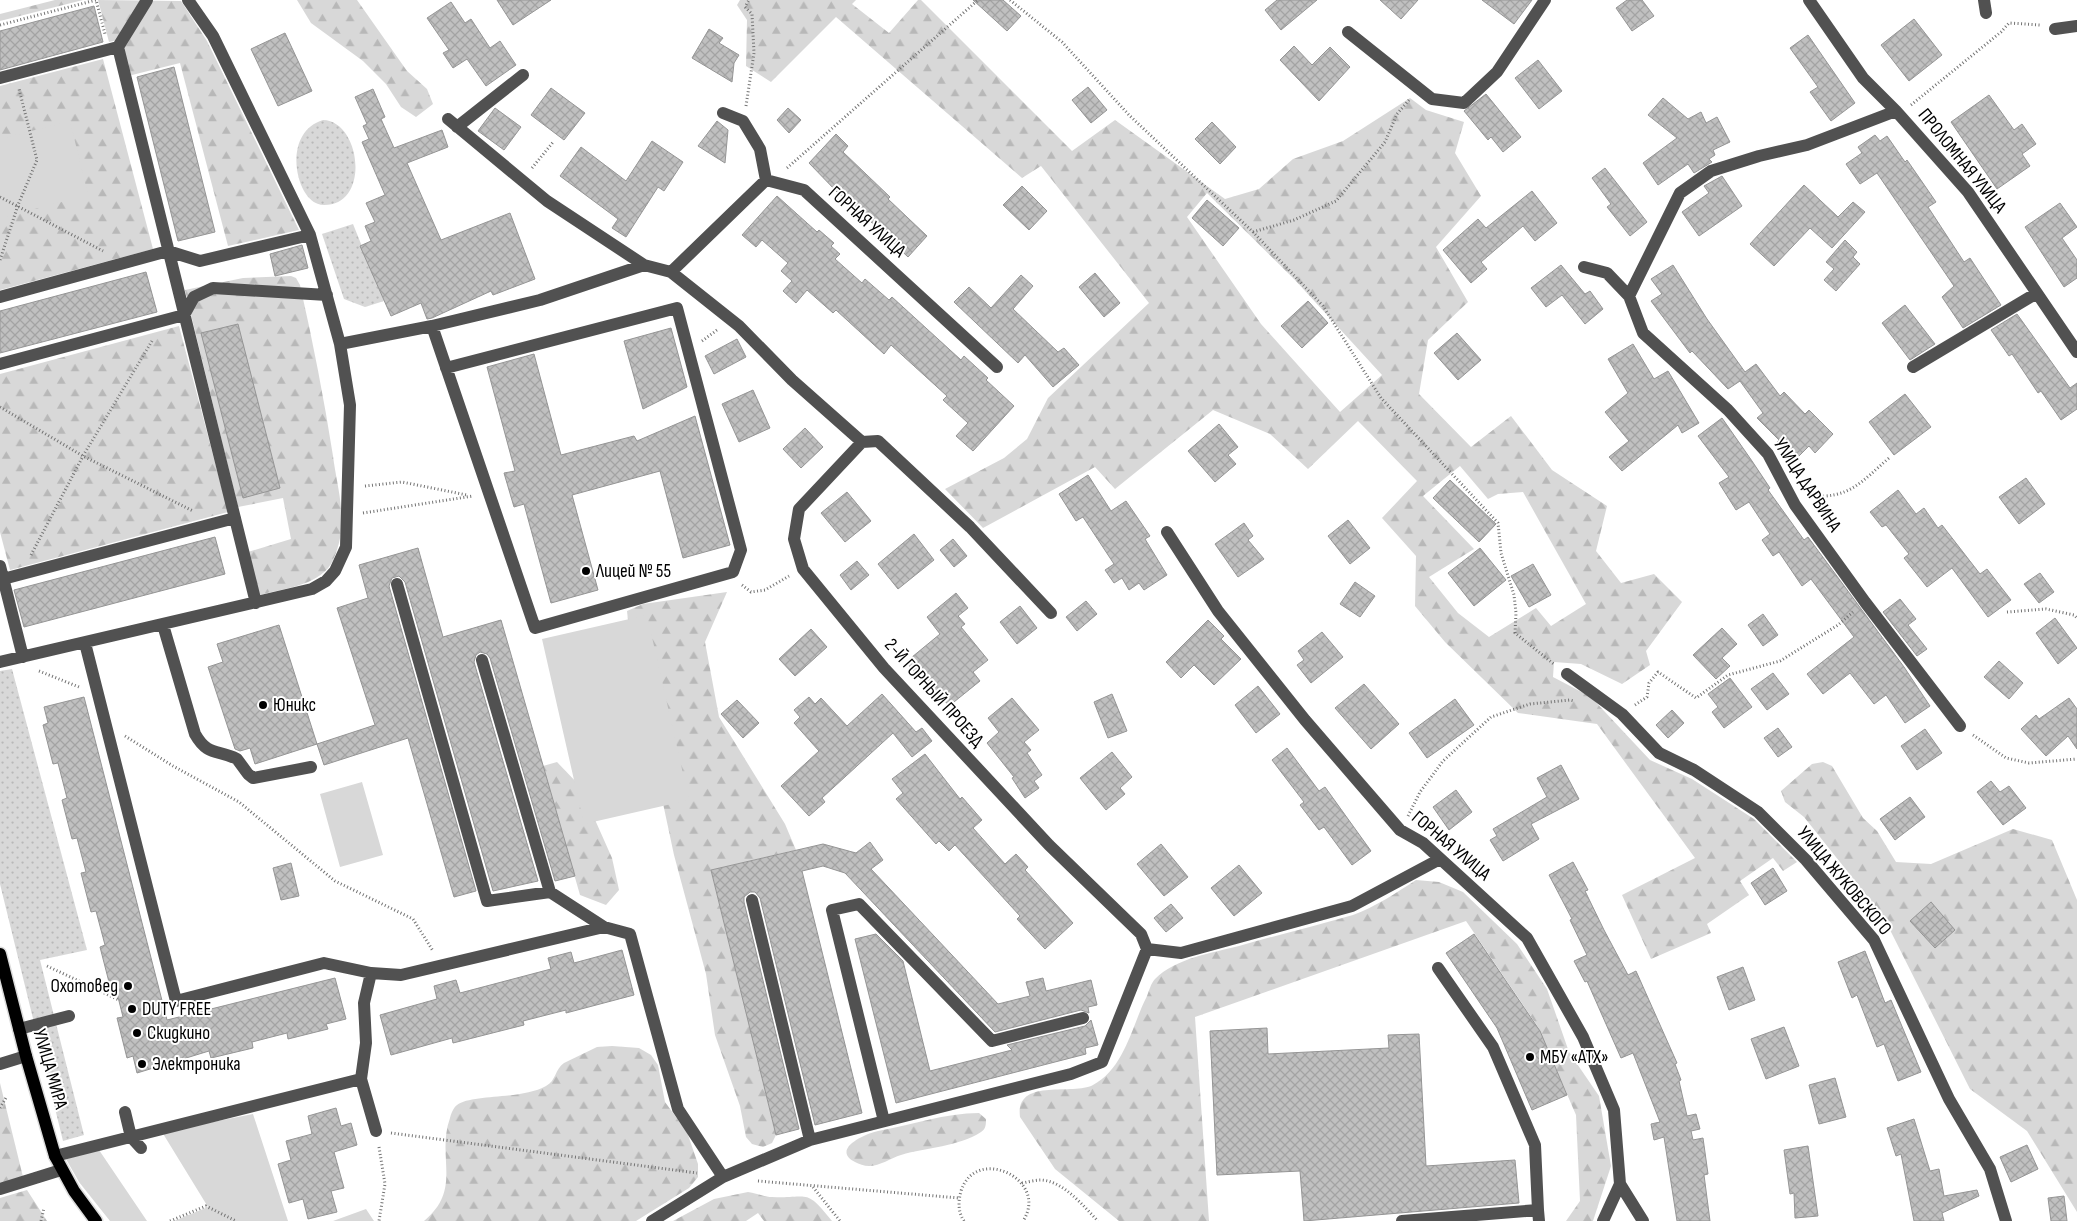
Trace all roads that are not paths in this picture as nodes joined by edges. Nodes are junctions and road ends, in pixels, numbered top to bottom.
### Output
1 (147, 0) edge
2 (188, 0) edge
3 (1546, 0) edge
4 (1809, 0) edge
5 (1984, 0) edge
6 (1986, 13) dead end
7 (2077, 26) edge
8 (2055, 29) road end
9 (1348, 32) dead end
10 (113, 48) junction
11 (523, 75) dead end
12 (0, 78) edge
13 (1896, 111) junction
14 (723, 113) dead end
15 (766, 180) junction
16 (310, 235) junction
17 (168, 251) junction
18 (644, 265) junction
19 (1584, 267) dead end
20 (671, 272) junction
21 (2037, 293) junction
22 (327, 294) junction
23 (1629, 296) junction
24 (0, 298) edge
25 (184, 314) junction
26 (432, 326) junction
27 (340, 344) junction
28 (2077, 352) edge
29 (0, 364) edge
30 (997, 367) dead end
31 (1913, 367) dead end
32 (446, 368) junction
33 (862, 442) junction
34 (235, 518) junction
35 (1167, 532) dead end
36 (0, 566) edge
37 (3, 579) junction
38 (397, 584) dead end
39 (256, 603) junction
40 (1051, 613) dead end
41 (163, 625) junction
42 (85, 643) junction
43 (24, 657) junction
44 (482, 660) dead end
45 (0, 662) edge
46 (1567, 674) road end
47 (1960, 726) road end
48 (311, 767) dead end
49 (1440, 858) junction
50 (550, 892) junction
51 (752, 900) dead end
52 (604, 927) junction
53 (1146, 949) junction
54 (0, 954) edge
55 (1438, 968) dead end
56 (371, 973) junction
57 (69, 1016) dead end
58 (1083, 1018) dead end
59 (19, 1028) junction
60 (26, 1056) junction
61 (0, 1064) edge
62 (361, 1079) junction
63 (126, 1112) dead end
64 (884, 1121) junction
65 (376, 1131) road end
66 (131, 1136) junction
67 (810, 1140) junction
68 (140, 1148) dead end
69 (55, 1156) junction
70 (61, 1170) junction
71 (723, 1177) junction
72 (1620, 1184) junction
73 (0, 1189) edge
74 (1539, 1215) edge
75 (96, 1221) edge
76 (652, 1221) edge
77 (1402, 1221) edge
78 (1603, 1221) edge
79 (1643, 1221) edge
80 (2006, 1221) edge

1 - 10 street
2 - 16 street
3 - 9 street
4 - 13 street, ПРОЛОМНАЯ УЛИЦА
5 - 6 street
7 - 8 street
10 - 12 street
10 - 17 street
11 - 18 street
13 - 21 street, ПРОЛОМНАЯ УЛИЦА
13 - 23 street
14 - 15 street
15 - 20 street
15 - 30 street, ГОРНАЯ УЛИЦА
16 - 17 street
16 - 22 street
17 - 24 street
17 - 25 street
18 - 20 street
18 - 26 street
19 - 23 street, УЛИЦА ДАРВИНА
20 - 33 street
21 - 28 street, ПРОЛОМНАЯ УЛИЦА
21 - 31 street
22 - 25 street
22 - 27 street
23 - 47 street, УЛИЦА ДАРВИНА
25 - 29 street
25 - 34 street
26 - 27 street
26 - 32 street
27 - 39 street
32 - 32 street
33 - 40 street
33 - 53 street, 2-Й ГОРНЫЙ ПРОЕЗД
34 - 37 street
34 - 39 street
35 - 49 street, ГОРНАЯ УЛИЦА
36 - 37 street
37 - 43 street
38 - 50 street
39 - 41 street
41 - 42 street
41 - 48 street
42 - 43 street
42 - 56 street
43 - 45 street
44 - 50 street
46 - 80 street, УЛИЦА ЖУКОВСКОГО
49 - 53 street
49 - 72 street, ГОРНАЯ УЛИЦА
50 - 52 street
51 - 67 street
52 - 56 street
52 - 71 street
53 - 64 street
54 - 59 main road, УЛИЦА МИРА
55 - 74 street
56 - 62 street
57 - 59 street
58 - 64 street
59 - 60 main road, УЛИЦА МИРА
60 - 61 street
60 - 69 main road, УЛИЦА МИРА
62 - 65 street
62 - 66 street
63 - 66 street
64 - 67 street
66 - 68 street
66 - 69 street
67 - 71 street
69 - 70 main road, УЛИЦА МИРА
70 - 73 street
70 - 75 main road, УЛИЦА МИРА
71 - 76 street
72 - 78 street
72 - 79 street, ГОРНАЯ УЛИЦА
74 - 77 street

